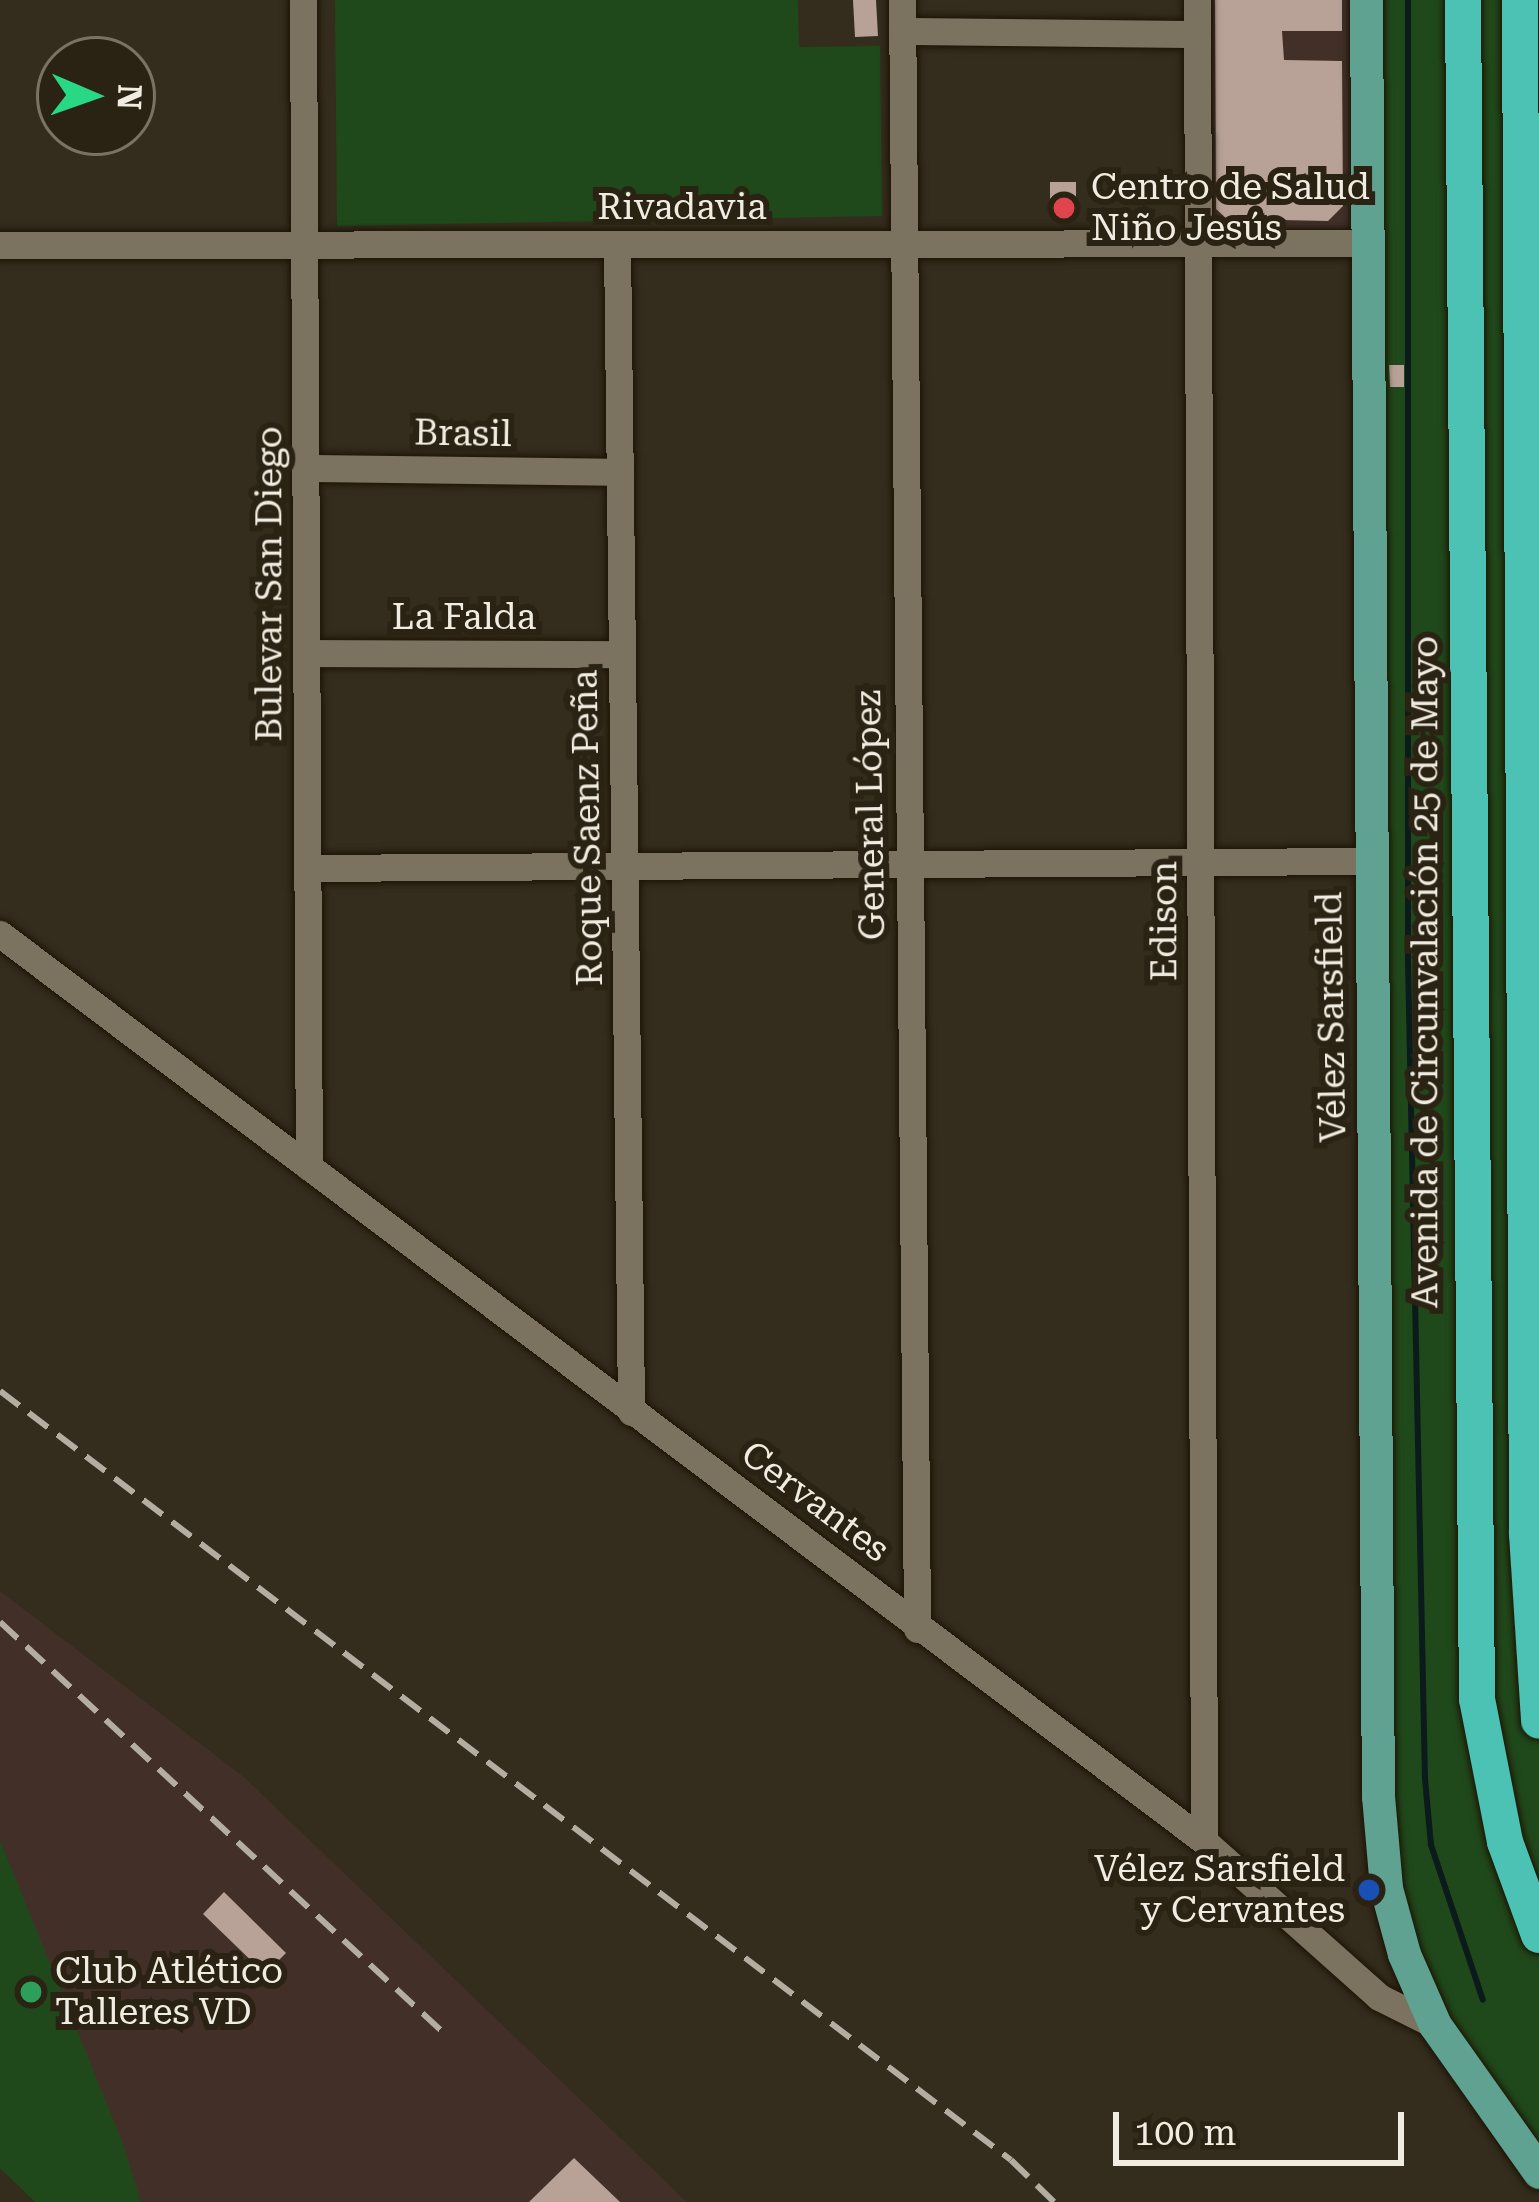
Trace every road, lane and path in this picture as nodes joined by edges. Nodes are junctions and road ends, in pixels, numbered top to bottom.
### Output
1 (304, 0) edge
2 (902, 0) edge
3 (1197, 0) edge
4 (1366, 0) edge
5 (1463, 0) edge
6 (1520, 0) edge
7 (902, 31) junction
8 (1197, 34) junction
9 (1197, 243) junction
10 (1364, 243) junction
11 (616, 244) junction
12 (903, 244) junction
13 (0, 245) edge
14 (304, 245) junction
15 (306, 468) junction
16 (619, 472) junction
17 (307, 653) junction
18 (621, 654) junction
19 (1369, 861) junction
20 (1201, 862) junction
21 (907, 864) junction
22 (624, 866) junction
23 (308, 868) junction
24 (0, 934) edge
25 (309, 1167) junction
26 (631, 1412) junction
27 (917, 1629) junction
28 (1539, 1721) edge
29 (1204, 1841) junction
30 (1539, 1935) edge
31 (1435, 2025) junction
32 (1539, 2172) edge

1 - 14 street, Bulevar San Diego
2 - 7 street, General López
3 - 8 street, Edison
4 - 10 main road, Vélez Sarsfield
5 - 30 highway, Avenida de Circunvalación 25 de Mayo
6 - 28 highway
7 - 8 street
7 - 12 street, General López
8 - 9 street, Edison
9 - 10 street, Rivadavia
9 - 12 street, Rivadavia
9 - 20 street, Edison
10 - 19 main road, Vélez Sarsfield
11 - 12 street, Rivadavia
11 - 14 street, Rivadavia
11 - 16 street, Roque Saenz Peña
12 - 21 street, General López
13 - 14 street, Rivadavia
14 - 15 street, Bulevar San Diego
15 - 16 street, Brasil
15 - 17 street, Bulevar San Diego
16 - 18 street, Roque Saenz Peña
17 - 18 street, La Falda
17 - 23 street, Bulevar San Diego
18 - 22 street, Roque Saenz Peña
19 - 20 street
19 - 31 main road, Vélez Sarsfield
20 - 21 street
20 - 29 street, Edison
21 - 22 street
21 - 27 street, General López
22 - 23 street
22 - 26 street, Roque Saenz Peña
23 - 25 street, Bulevar San Diego
24 - 25 street, Cervantes
25 - 26 street, Cervantes
26 - 27 street, Cervantes
27 - 29 street, Cervantes
29 - 31 street, Cervantes
31 - 32 main road, Cervantes

